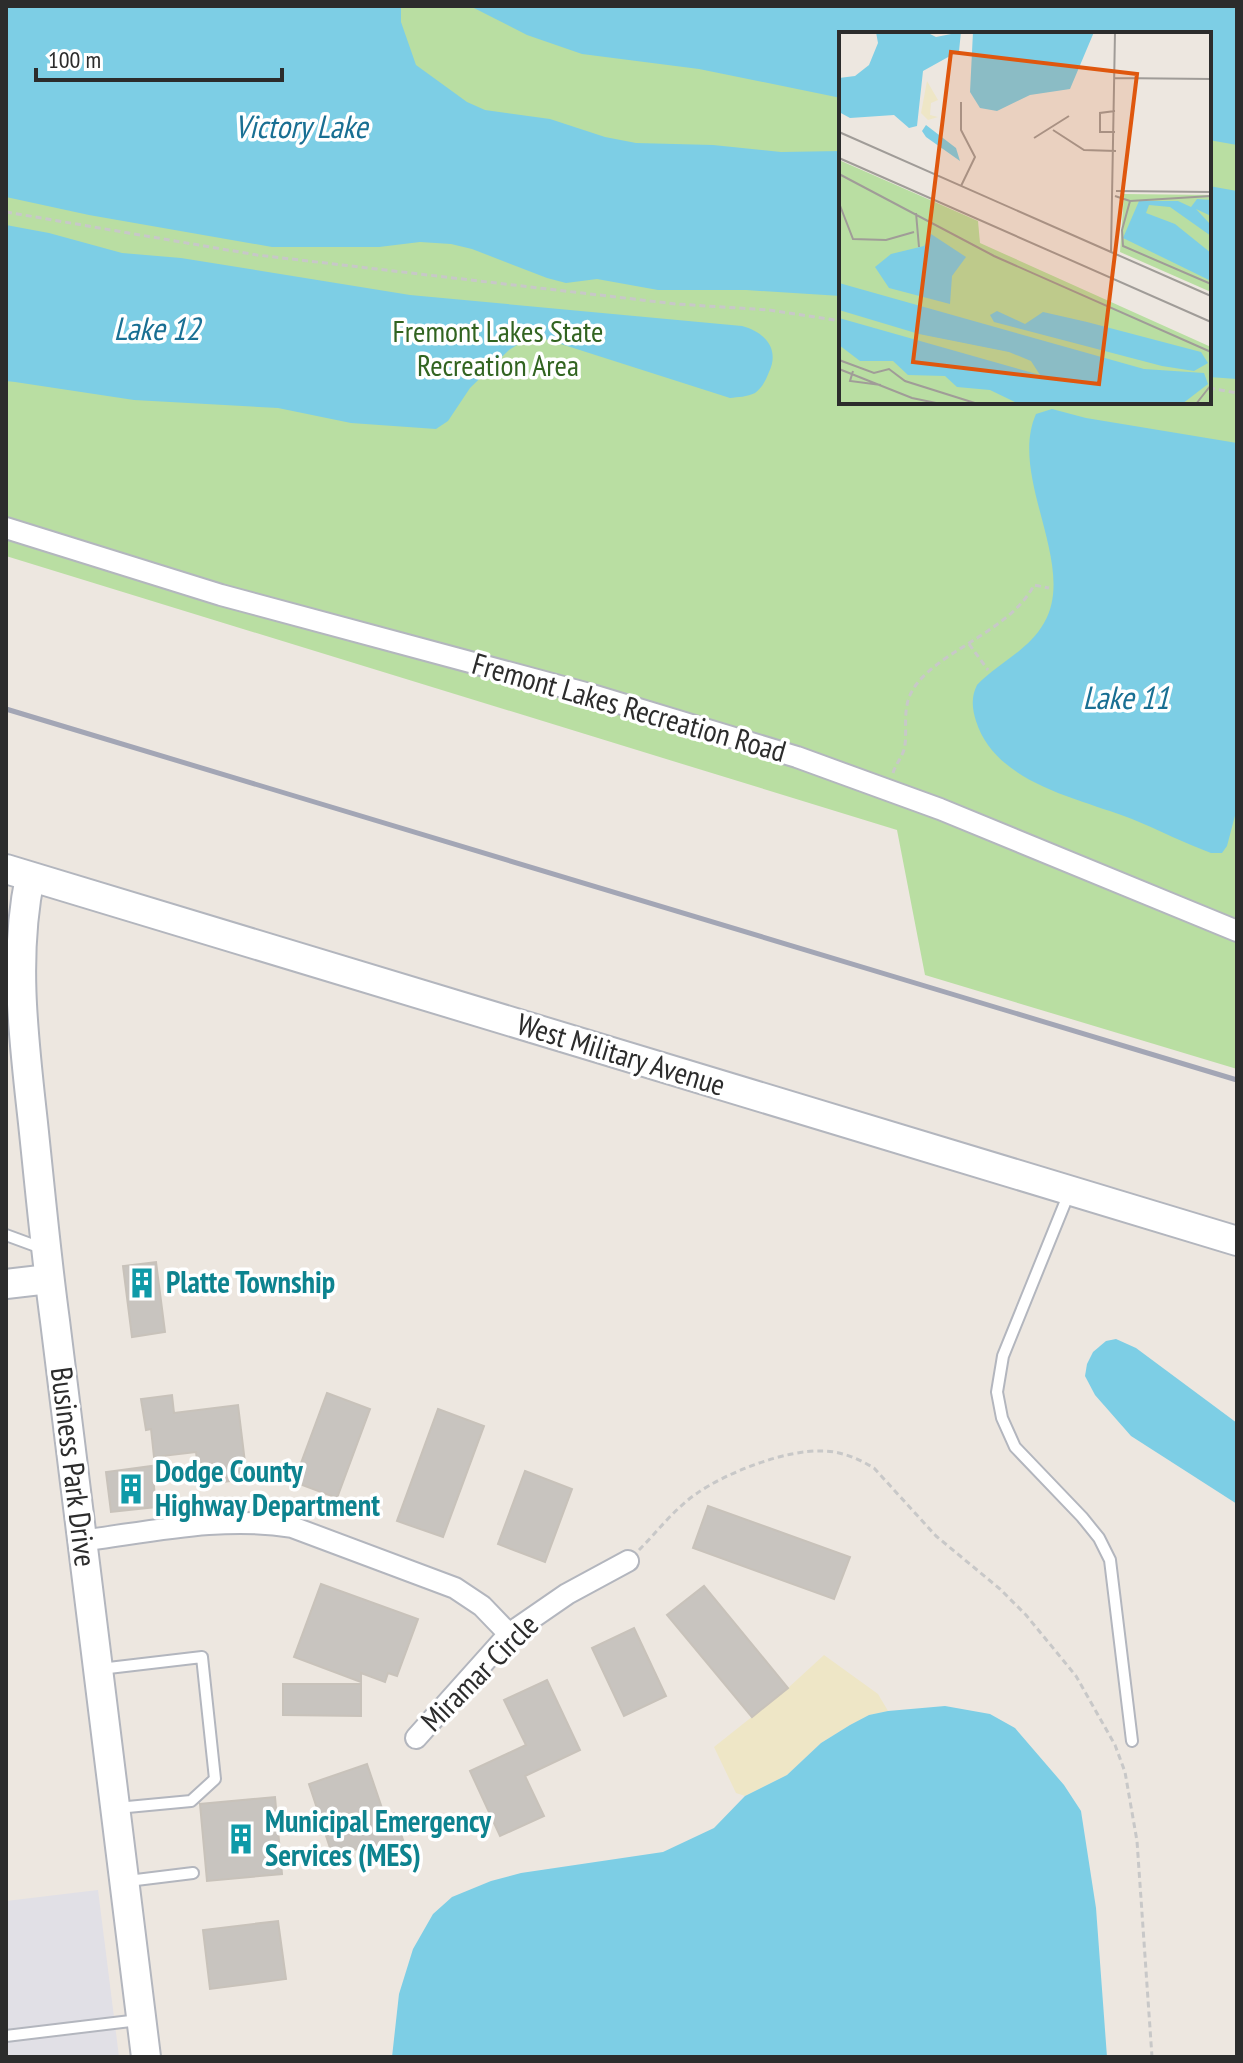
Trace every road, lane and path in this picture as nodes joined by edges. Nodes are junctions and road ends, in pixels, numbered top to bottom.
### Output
1 (6, 212) edge
2 (839, 321) edge
3 (1211, 388) edge
4 (1237, 393) edge
5 (6, 528) edge
6 (1049, 588) dead end
7 (969, 644) junction
8 (988, 670) dead end
9 (888, 790) junction
10 (18, 873) edge
11 (1237, 931) edge
12 (1070, 1191) junction
13 (6, 1235) edge
14 (1237, 1241) edge
15 (46, 1250) junction
16 (49, 1279) junction
17 (6, 1284) edge
18 (81, 1541) junction
19 (628, 1561) joint
20 (509, 1634) junction
21 (98, 1669) junction
22 (416, 1738) dead end
23 (1132, 1741) dead end
24 (115, 1809) junction
25 (193, 1873) dead end
26 (124, 1882) junction
27 (141, 2019) junction
28 (6, 2036) edge
29 (146, 2057) edge
30 (1152, 2057) edge

1 - 2 path
3 - 4 path
5 - 9 street, Fremont Lakes Recreation Road
6 - 7 path
7 - 8 path
7 - 9 path
9 - 11 street, Fremont Lakes Recreation Road
10 - 12 street, West Military Avenue
10 - 15 street, Business Park Drive
12 - 14 street, West Military Avenue
12 - 23 lane
13 - 15 lane
15 - 16 street, Business Park Drive
16 - 17 street
16 - 18 street, Business Park Drive
18 - 20 street
18 - 21 street, Business Park Drive
19 - 20 street, Miramar Circle
19 - 30 path
20 - 22 street, Miramar Circle
21 - 24 street, Business Park Drive
21 - 24 lane
24 - 26 street, Business Park Drive
25 - 26 lane
26 - 27 street, Business Park Drive
27 - 28 lane
27 - 29 street, Business Park Drive

